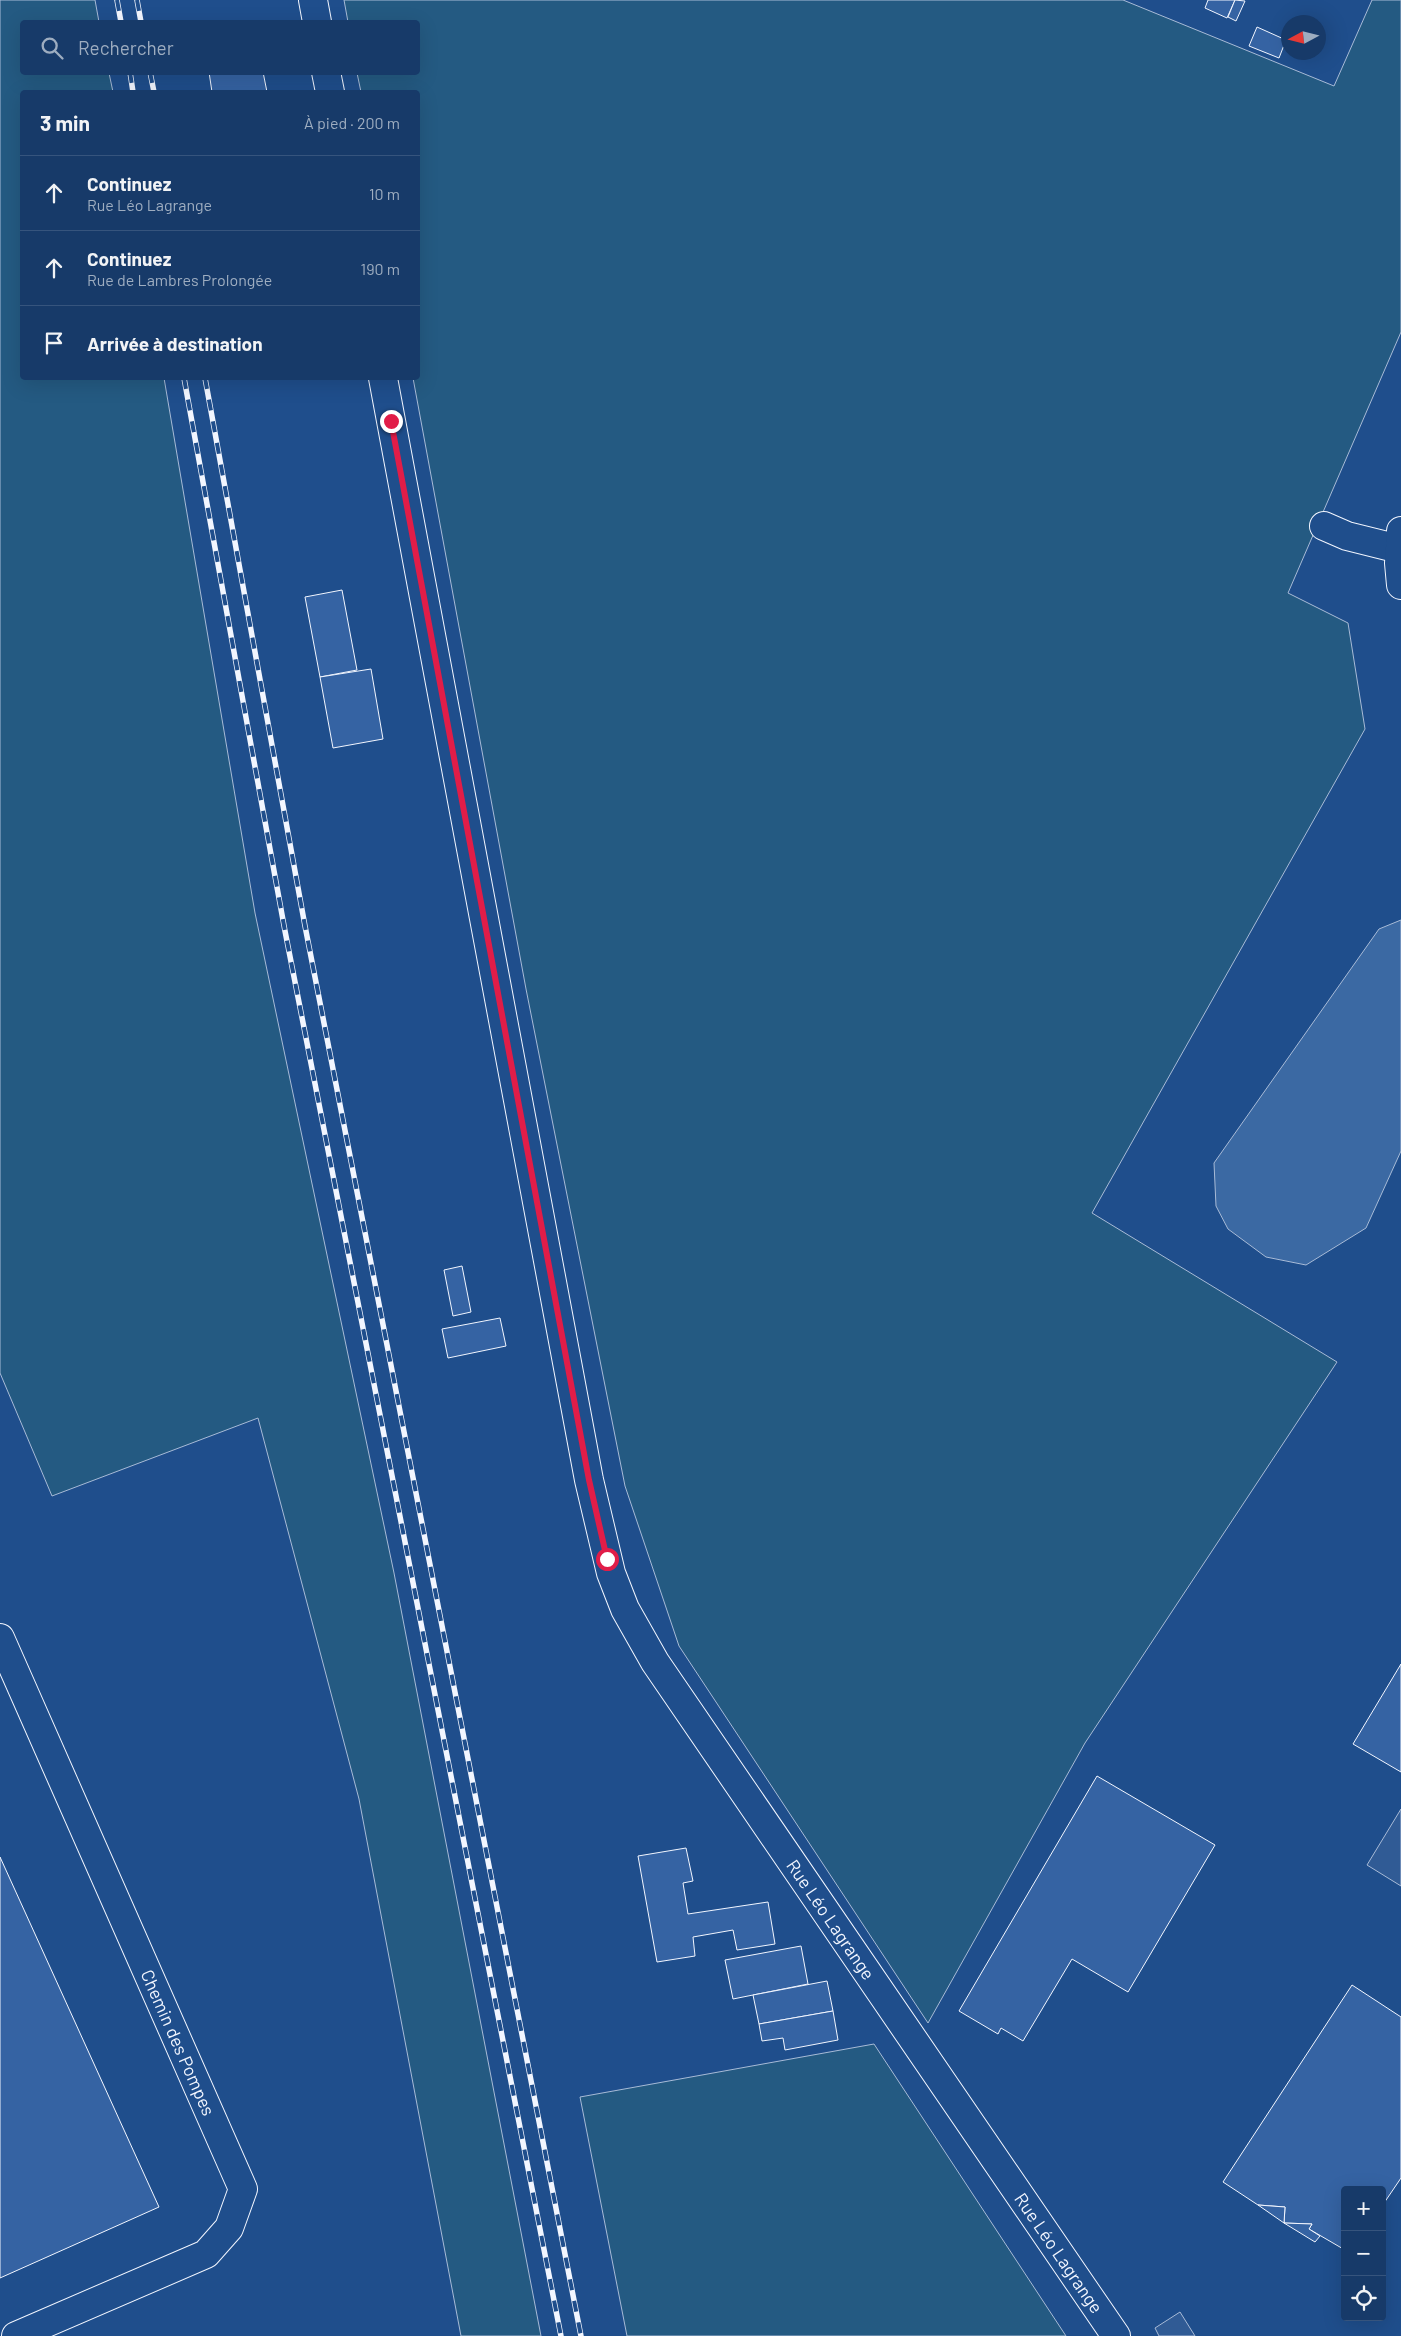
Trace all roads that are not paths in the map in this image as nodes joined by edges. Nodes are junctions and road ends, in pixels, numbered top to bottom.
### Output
1 (312, 0) edge
2 (317, 20) edge
3 (327, 75) edge
4 (330, 90) edge
5 (383, 380) edge
6 (1324, 526) dead end
7 (1400, 539) edge
8 (1401, 585) edge
9 (0, 1638) edge
10 (16, 2336) edge
11 (1116, 2336) edge

1 - 2 street
3 - 4 street
5 - 11 street, Rue Léo Lagrange
6 - 7 street
7 - 8 street
9 - 10 street, Chemin des Pompes

